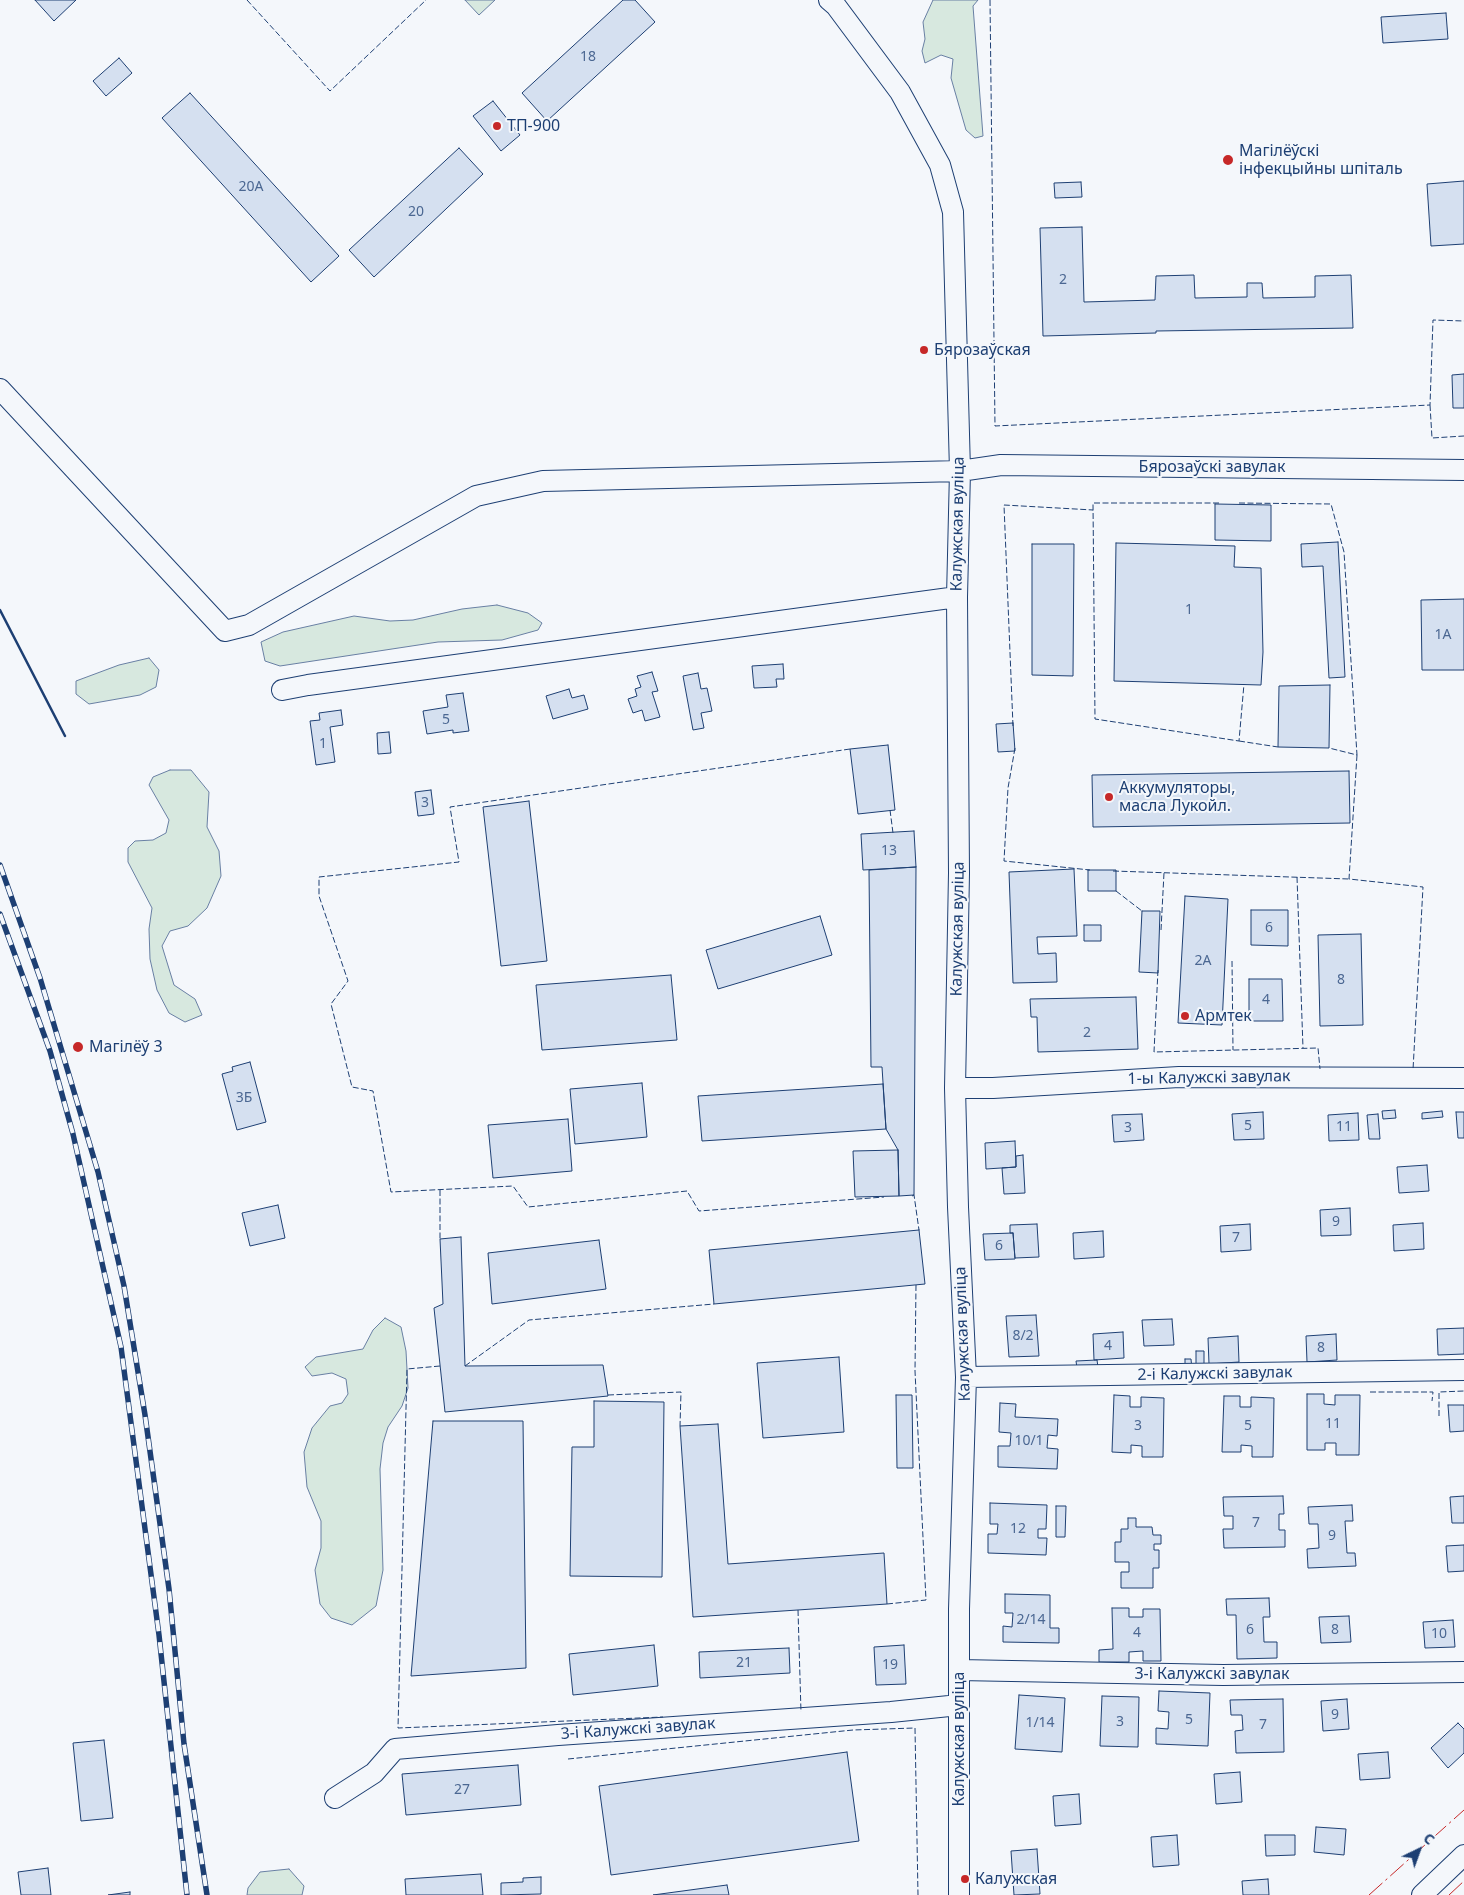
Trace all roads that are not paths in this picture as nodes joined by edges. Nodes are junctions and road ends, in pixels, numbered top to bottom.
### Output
1 (828, 0) edge
2 (0, 390) edge
3 (1464, 470) edge
4 (960, 471) junction
5 (957, 598) junction
6 (282, 690) dead end
7 (1464, 1078) edge
8 (955, 1088) junction
9 (1464, 1370) edge
10 (966, 1377) junction
11 (960, 1670) junction
12 (1464, 1672) edge
13 (959, 1705) junction
14 (335, 1798) dead end
15 (1464, 1855) edge
16 (959, 1895) edge
17 (1422, 1895) edge

1 - 4 street, Калужская вуліца
2 - 4 street, Бярозаўскі завулак
3 - 4 street, Бярозаўскі завулак
4 - 5 street, Калужская вуліца
5 - 6 street
5 - 8 street, Калужская вуліца
7 - 8 street, 1-ы Калужскі завулак
8 - 10 street, Калужская вуліца
9 - 10 street, 2-і Калужскі завулак
10 - 11 street, Калужская вуліца
11 - 12 street, 3-і Калужскі завулак
11 - 13 street, Калужская вуліца
13 - 14 street, 3-і Калужскі завулак
13 - 16 street, Калужская вуліца
15 - 17 street

